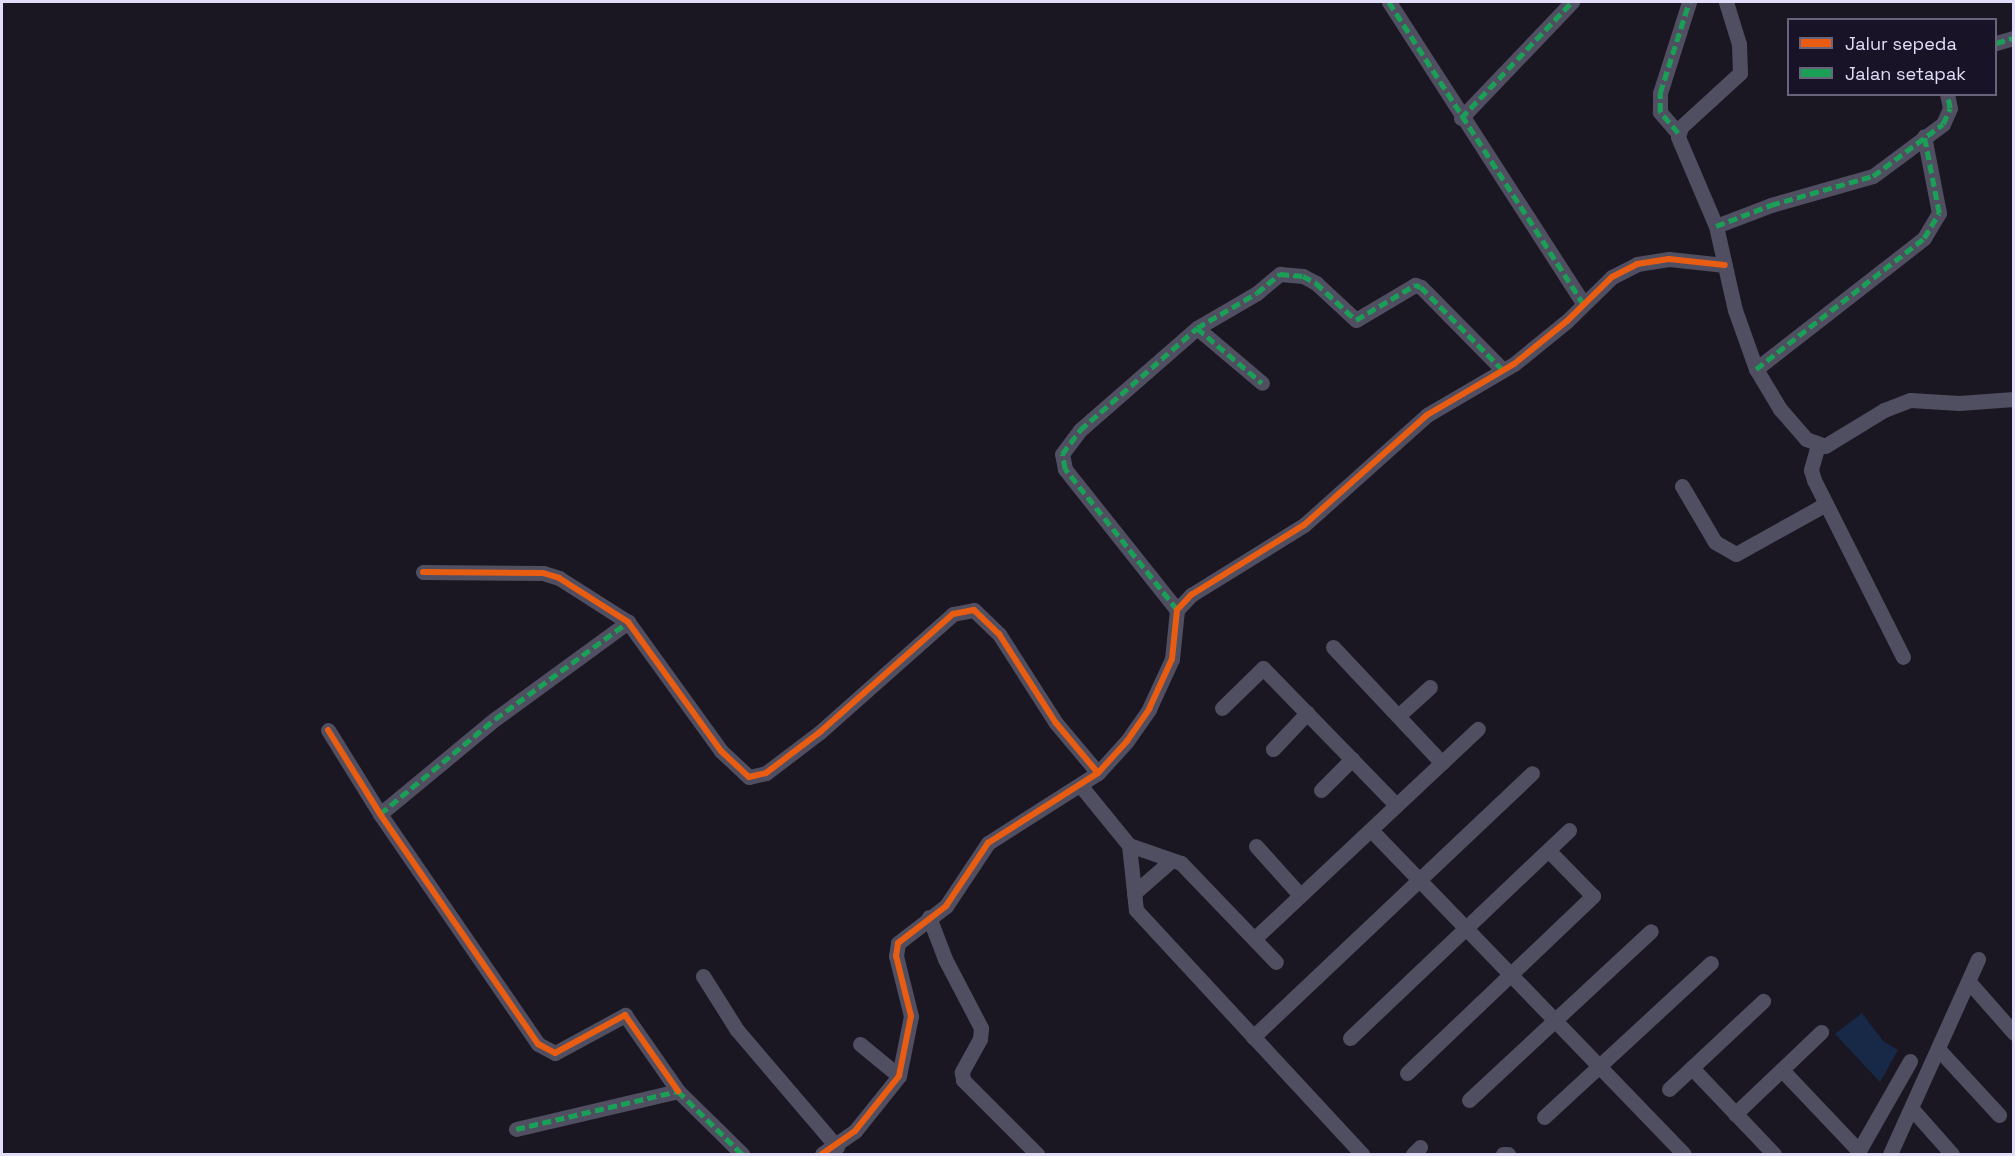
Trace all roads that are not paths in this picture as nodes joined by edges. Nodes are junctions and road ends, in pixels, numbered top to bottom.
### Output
1 (1389, 2) edge
2 (1572, 2) edge
3 (1689, 2) edge
4 (1726, 2) edge
5 (2013, 38) edge
6 (1997, 42) edge
7 (1947, 96) edge
8 (1461, 118) junction
9 (1678, 133) junction
10 (1924, 136) junction
11 (1716, 226) junction
12 (1725, 264) junction
13 (1583, 303) junction
14 (1197, 328) junction
15 (1502, 369) junction
16 (1756, 369) junction
17 (1262, 383) dead end
18 (2013, 399) edge
19 (1818, 445) junction
20 (1682, 486) dead end
21 (1826, 504) junction
22 (423, 572) dead end
23 (1177, 610) junction
24 (628, 622) junction
25 (1333, 647) dead end
26 (1903, 657) dead end
27 (1430, 687) dead end
28 (1222, 708) dead end
29 (1307, 713) junction
30 (1398, 716) junction
31 (1478, 729) dead end
32 (328, 730) dead end
33 (1273, 749) dead end
34 (1352, 759) junction
35 (1442, 763) junction
36 (1098, 773) junction
37 (1532, 773) dead end
38 (1080, 786) junction
39 (1321, 790) dead end
40 (1396, 806) junction
41 (380, 814) junction
42 (1371, 830) junction
43 (1569, 830) dead end
44 (1129, 845) junction
45 (1256, 846) dead end
46 (1548, 850) junction
47 (1172, 860) junction
48 (1419, 880) junction
49 (1134, 893) junction
50 (1300, 895) junction
51 (929, 917) junction
52 (1466, 928) junction
53 (1651, 931) dead end
54 (1254, 939) junction
55 (1978, 959) dead end
56 (1276, 962) dead end
57 (1711, 963) dead end
58 (1511, 975) junction
59 (703, 976) dead end
60 (1969, 982) junction
61 (1763, 1001) dead end
62 (1555, 1020) junction
63 (1821, 1032) dead end
64 (2013, 1034) edge
65 (1253, 1037) junction
66 (1350, 1038) dead end
67 (860, 1044) dead end
68 (1940, 1051) junction
69 (1910, 1061) dead end
70 (1599, 1066) junction
71 (1692, 1068) junction
72 (1782, 1070) junction
73 (1407, 1073) dead end
74 (899, 1076) junction
75 (1669, 1089) dead end
76 (678, 1091) junction
77 (1468, 1100) dead end
78 (1912, 1109) junction
79 (1735, 1114) junction
80 (1999, 1115) dead end
81 (1544, 1117) dead end
82 (516, 1129) dead end
83 (837, 1147) junction
84 (1858, 1153) edge
85 (742, 1155) edge
86 (822, 1155) edge
87 (1037, 1155) edge
88 (1362, 1155) edge
89 (1684, 1155) edge
90 (1774, 1155) edge
91 (1890, 1155) edge
92 (1952, 1155) edge

1 - 8 street
2 - 8 street
3 - 9 street
4 - 9 street
5 - 6 street
7 - 10 street
8 - 13 street
9 - 11 street
10 - 11 street
10 - 16 street
11 - 12 street
12 - 13 street
12 - 16 street
13 - 15 street
14 - 15 street
14 - 17 street
14 - 23 street
15 - 23 street
16 - 19 street
18 - 19 street
19 - 21 street
20 - 21 street
21 - 26 street
22 - 24 street
23 - 36 street
24 - 36 street
24 - 41 street
25 - 30 street
27 - 30 street
28 - 29 street
29 - 33 street
29 - 34 street
30 - 35 street
31 - 35 street
32 - 41 street
34 - 39 street
34 - 40 street
35 - 40 street
36 - 38 street
37 - 48 street
38 - 44 street
38 - 51 street
40 - 42 street
41 - 76 street
42 - 48 street
42 - 50 street
43 - 46 street
44 - 47 street
44 - 49 street
45 - 50 street
46 - 52 street
46 - 58 street
47 - 49 street
47 - 54 street
48 - 52 street
48 - 65 street
49 - 65 street
50 - 54 street
51 - 74 street
51 - 87 street
52 - 58 street
52 - 66 street
53 - 62 street
54 - 56 street
55 - 60 street
57 - 70 street
58 - 62 street
58 - 73 street
59 - 83 street
60 - 64 street
60 - 68 street
61 - 71 street
62 - 70 street
62 - 77 street
63 - 72 street
65 - 88 street
67 - 74 street
68 - 78 street
68 - 80 street
69 - 84 street
70 - 81 street
70 - 89 street
71 - 75 street
71 - 79 street
72 - 79 street
72 - 84 street
74 - 83 street
76 - 82 street
76 - 85 street
78 - 91 street
78 - 92 street
79 - 90 street
83 - 86 street

